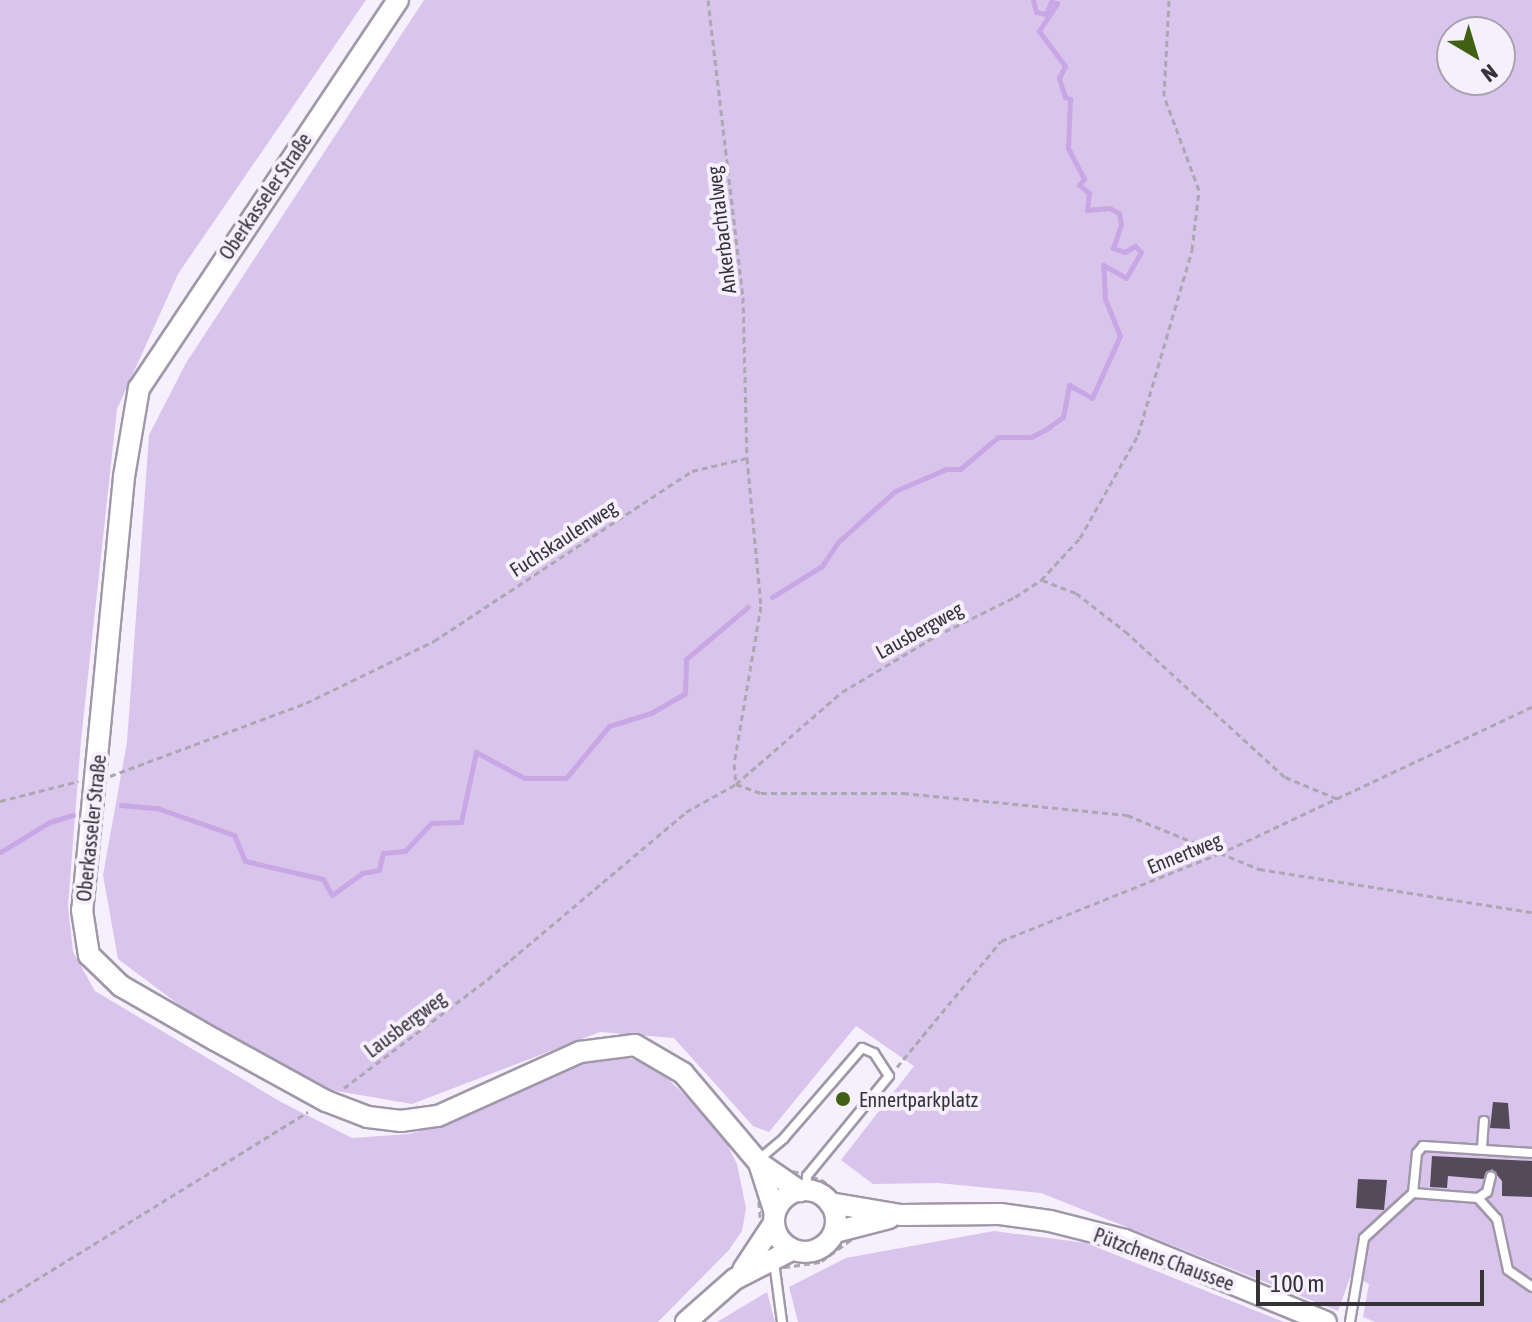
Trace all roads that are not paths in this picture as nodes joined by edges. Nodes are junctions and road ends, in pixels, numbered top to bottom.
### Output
1 (398, 0) edge
2 (1484, 1121) dead end
3 (1482, 1148) junction
4 (1532, 1153) edge
5 (758, 1162) junction
6 (1491, 1176) dead end
7 (803, 1190) junction
8 (1413, 1193) junction
9 (1478, 1198) junction
10 (830, 1203) junction
11 (860, 1213) junction
12 (774, 1218) junction
13 (835, 1232) junction
14 (792, 1250) junction
15 (769, 1261) junction
16 (735, 1279) junction
17 (1532, 1287) edge
18 (686, 1322) edge
19 (782, 1322) edge
20 (1326, 1322) edge
21 (1350, 1322) edge

1 - 5 street, Oberkasseler Straße
2 - 3 lane
3 - 4 lane
3 - 8 lane
5 - 7 street, Oberkasseler Straße
5 - 7 lane
5 - 12 street, Oberkasseler Straße
6 - 9 lane
7 - 10 street
7 - 12 street
8 - 9 lane
8 - 21 lane
9 - 17 lane
10 - 11 street, Pützchens Chaussee
10 - 13 street
11 - 13 street, Pützchens Chaussee
11 - 20 street, Pützchens Chaussee
12 - 14 street
12 - 16 street
13 - 14 street
14 - 15 street
15 - 16 street
15 - 19 lane
16 - 18 street

